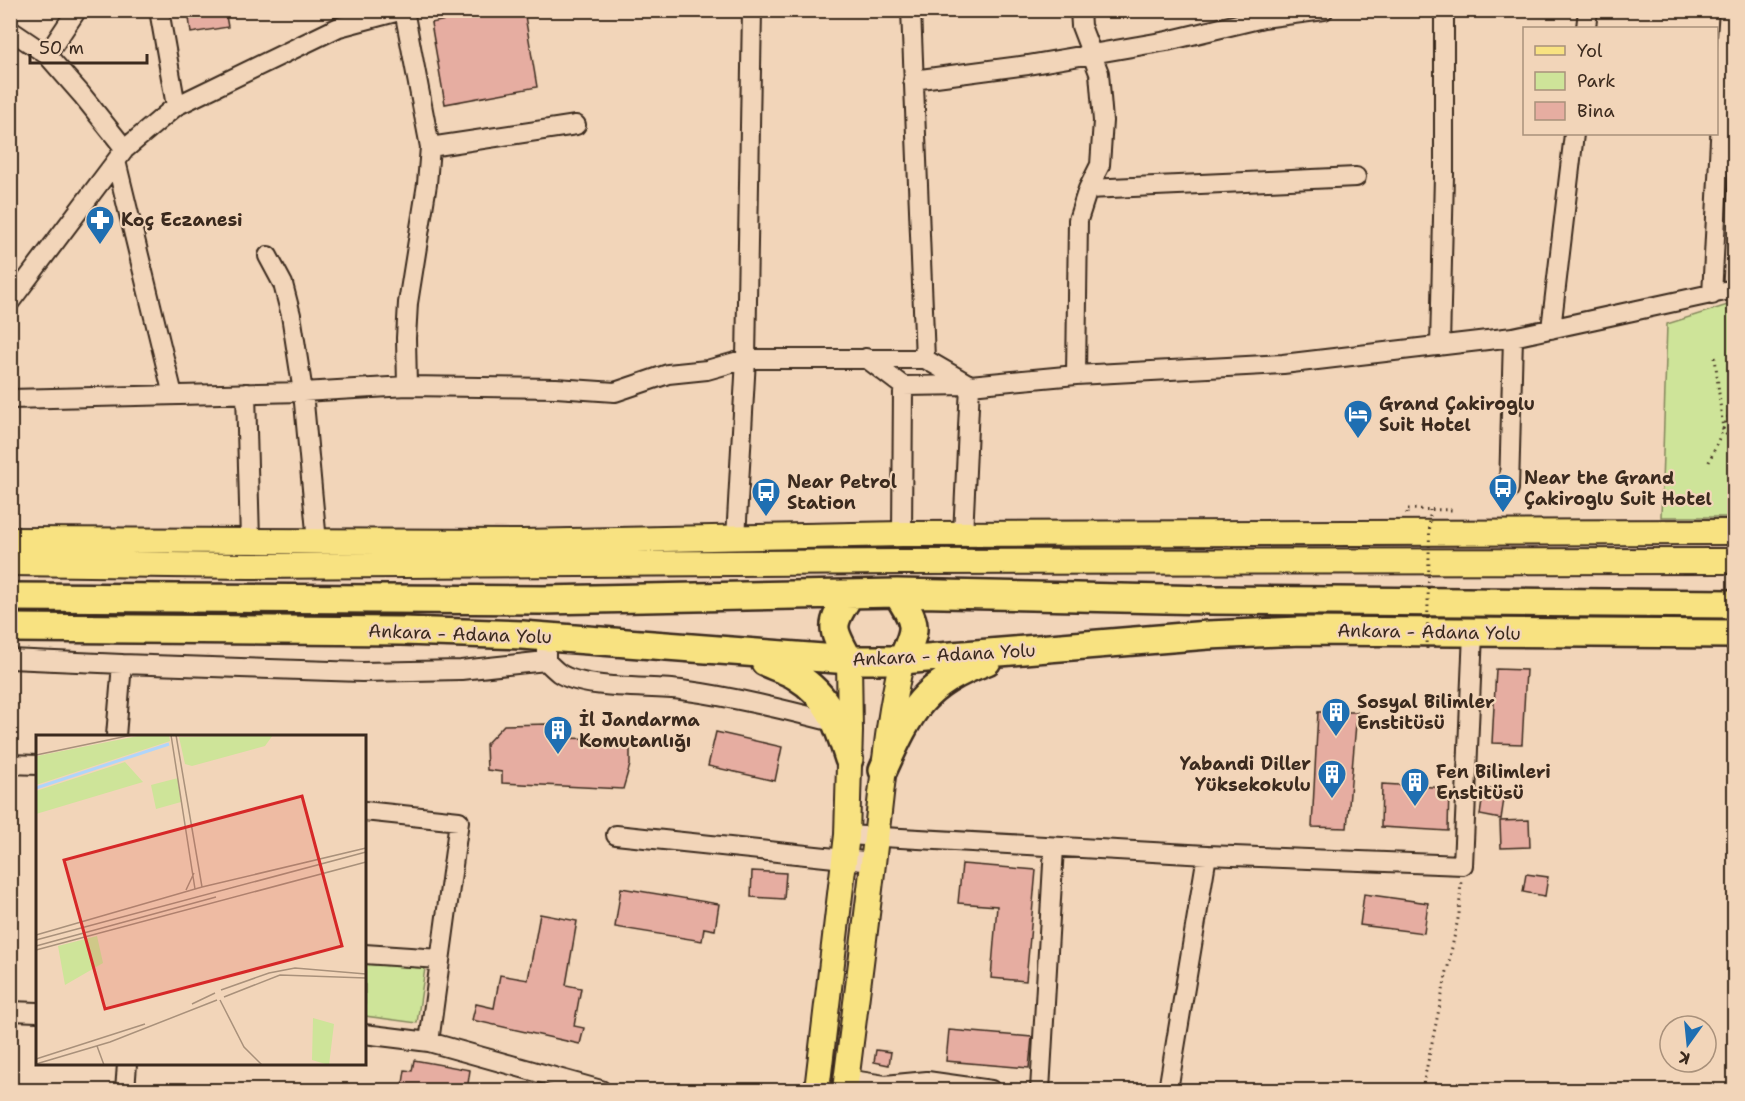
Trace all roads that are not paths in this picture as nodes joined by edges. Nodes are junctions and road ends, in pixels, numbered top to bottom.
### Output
1 (77, 10) edge
2 (159, 10) edge
3 (403, 10) edge
4 (752, 10) edge
5 (911, 10) edge
6 (1080, 10) edge
7 (1324, 10) edge
8 (1444, 10) edge
9 (1588, 10) edge
10 (1729, 10) edge
11 (341, 19) edge
12 (1586, 27) edge
13 (10, 30) edge
14 (1093, 53) junction
15 (47, 55) junction
16 (913, 80) junction
17 (176, 106) junction
18 (1728, 119) edge
19 (576, 125) dead end
20 (1574, 135) edge
21 (430, 147) junction
22 (121, 155) junction
23 (1356, 177) dead end
24 (1089, 189) junction
25 (268, 256) dead end
26 (1734, 289) edge
27 (1712, 295) junction
28 (10, 302) edge
29 (1551, 329) junction
30 (1513, 338) junction
31 (1440, 346) junction
32 (866, 358) junction
33 (746, 359) junction
34 (925, 359) junction
35 (1076, 375) junction
36 (970, 385) junction
37 (407, 386) junction
38 (903, 386) junction
39 (303, 392) junction
40 (246, 393) junction
41 (173, 395) junction
42 (10, 399) edge
43 (1509, 489) dead end
44 (1734, 532) edge
45 (902, 534) junction
46 (963, 535) junction
47 (736, 538) junction
48 (10, 540) edge
49 (250, 540) junction
50 (317, 542) junction
51 (1734, 561) edge
52 (903, 562) junction
53 (963, 562) junction
54 (10, 563) edge
55 (897, 593) junction
56 (850, 595) junction
57 (10, 597) edge
58 (1734, 604) edge
59 (10, 628) edge
60 (1473, 633) junction
61 (1734, 634) edge
62 (546, 648) junction
63 (1014, 652) junction
64 (745, 654) junction
65 (10, 659) edge
66 (849, 660) junction
67 (902, 660) junction
68 (122, 664) junction
69 (837, 723) junction
70 (116, 735) edge
71 (849, 759) junction
72 (10, 764) edge
73 (36, 765) edge
74 (883, 770) junction
75 (366, 811) edge
76 (616, 835) dead end
77 (847, 835) junction
78 (876, 837) junction
79 (1054, 847) junction
80 (1208, 855) junction
81 (844, 860) junction
82 (873, 862) junction
83 (366, 954) edge
84 (441, 959) junction
85 (10, 1011) edge
86 (36, 1012) edge
87 (366, 1034) edge
88 (429, 1042) junction
89 (127, 1065) edge
90 (846, 1085) edge
91 (886, 1088) edge
92 (125, 1090) edge
93 (601, 1090) edge
94 (817, 1090) edge
95 (992, 1090) edge
96 (1040, 1090) edge
97 (1168, 1090) edge

1 - 15 street
2 - 17 street
3 - 11 street
3 - 21 street
4 - 33 street
5 - 16 street
6 - 14 street
7 - 14 street
8 - 31 street
9 - 12 street
10 - 18 street
11 - 17 street
13 - 15 street
14 - 16 street
14 - 24 street
15 - 22 street
16 - 34 street
17 - 22 street
18 - 27 street
19 - 21 street
20 - 29 street
21 - 37 street
22 - 28 street
22 - 41 street
23 - 24 street
24 - 35 street
25 - 39 street
26 - 27 street
27 - 29 street
29 - 30 street
30 - 31 street
30 - 43 street
31 - 35 street
32 - 33 street
32 - 34 street
32 - 38 street
33 - 37 street
33 - 47 street
34 - 36 street
35 - 36 street
36 - 38 street
36 - 46 street
37 - 39 street
38 - 45 street
39 - 40 street
39 - 50 street
40 - 41 street
40 - 49 street
41 - 42 street
44 - 46 main road
45 - 46 main road
45 - 47 main road
45 - 52 main road
46 - 53 main road
47 - 50 main road
48 - 49 main road
49 - 50 main road
51 - 53 main road
52 - 53 main road
52 - 54 main road
55 - 56 highway, Ankara - Adana Yolu
55 - 58 highway, Ankara - Adana Yolu
55 - 67 highway
56 - 57 highway, Ankara - Adana Yolu
56 - 66 highway
59 - 62 highway, Ankara - Adana Yolu
60 - 61 highway, Ankara - Adana Yolu
60 - 63 highway, Ankara - Adana Yolu
60 - 80 street
62 - 64 highway, Ankara - Adana Yolu
62 - 68 street
62 - 69 street
63 - 67 highway, Ankara - Adana Yolu
63 - 74 highway
64 - 66 highway, Ankara - Adana Yolu
64 - 69 highway
65 - 68 street
66 - 67 highway, Ankara - Adana Yolu
66 - 71 main road
67 - 74 main road
68 - 70 street
69 - 71 highway
71 - 77 main road
72 - 73 street
74 - 78 main road
75 - 84 street
76 - 81 street
77 - 78 street
77 - 81 main road
78 - 79 street
78 - 82 main road
79 - 80 street
79 - 96 street
80 - 97 street
81 - 82 street
81 - 94 main road
82 - 90 main road
83 - 84 street
84 - 88 street
85 - 86 street
87 - 88 street
88 - 93 street
89 - 92 street
90 - 91 street
91 - 95 street

